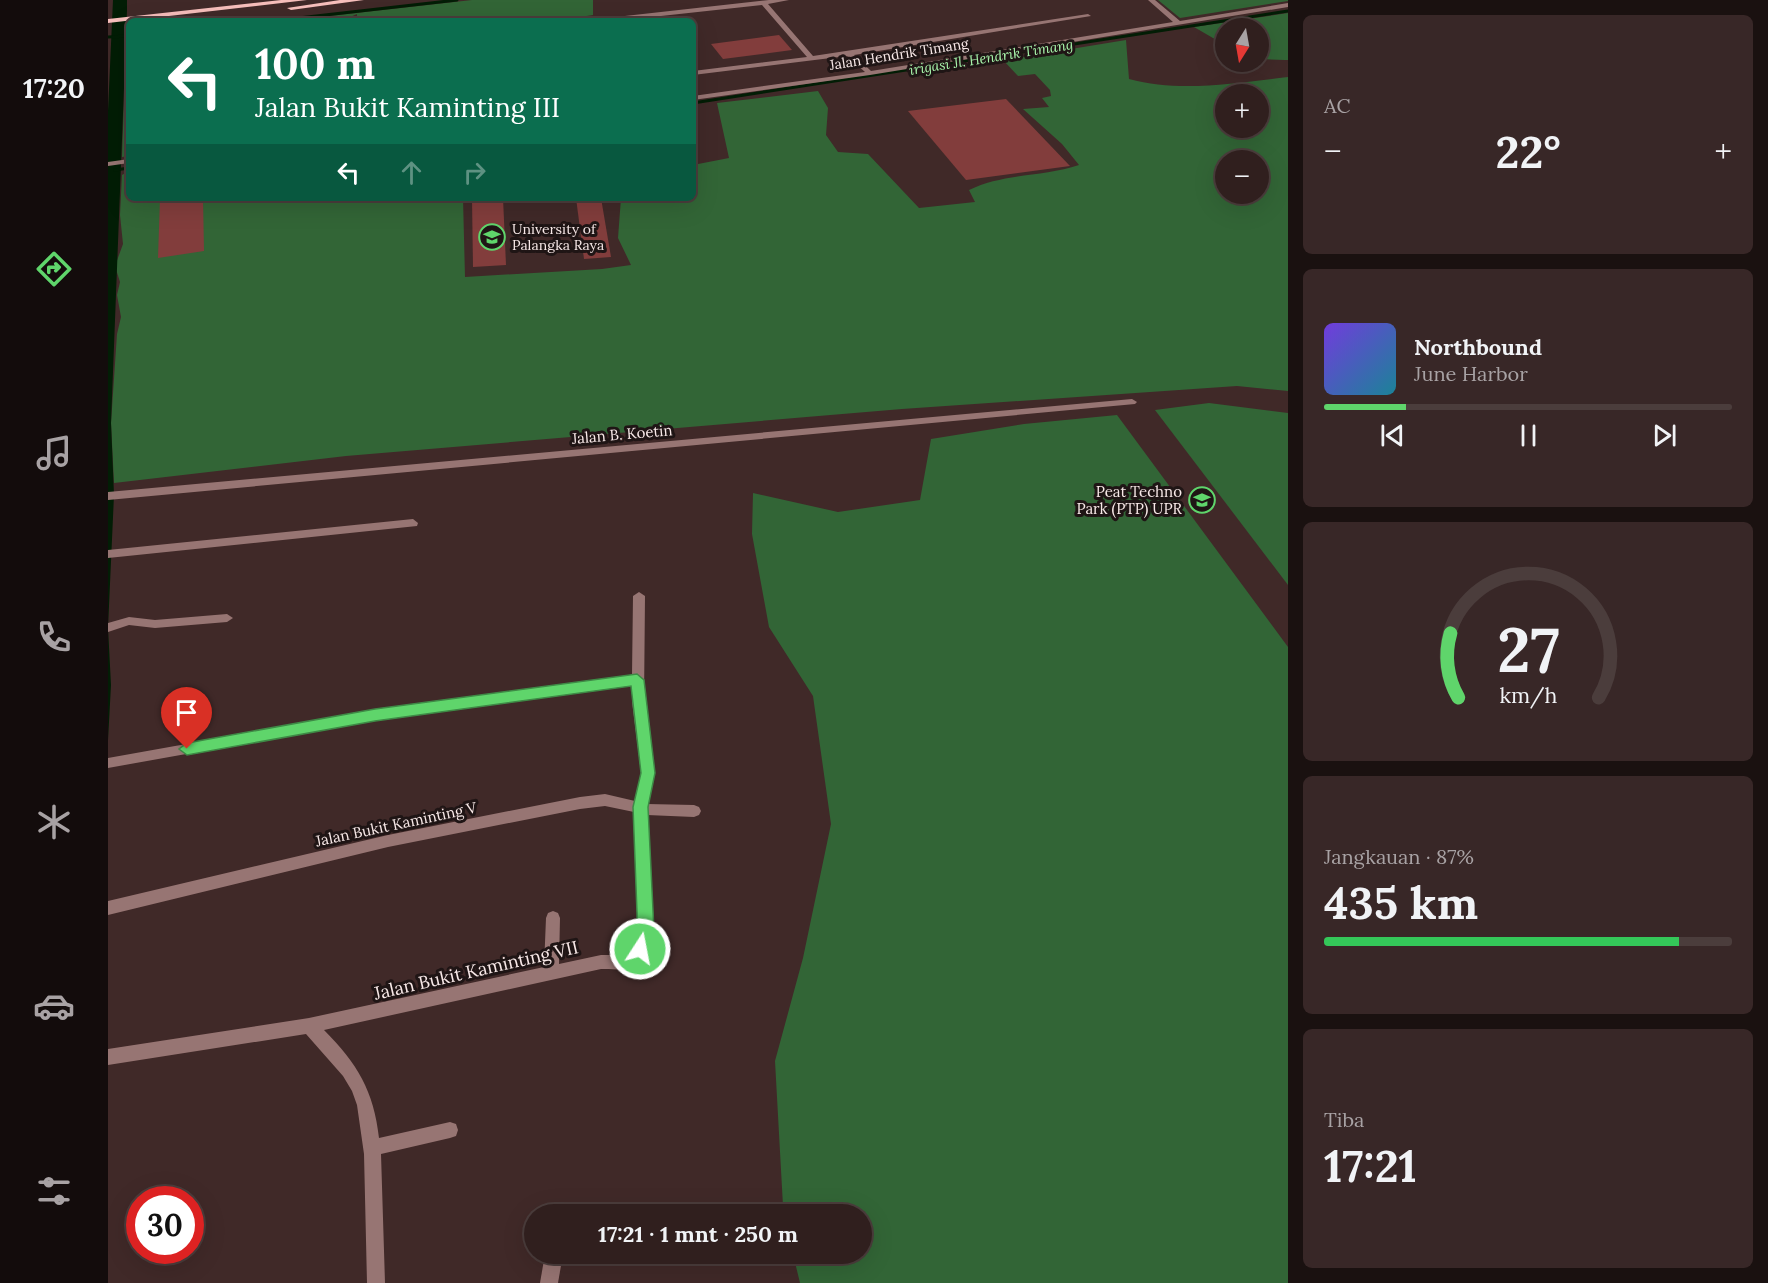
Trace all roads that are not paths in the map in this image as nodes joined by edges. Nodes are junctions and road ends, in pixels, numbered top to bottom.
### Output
1 (303, 0) edge
2 (360, 0) edge
3 (786, 0) edge
4 (1151, 0) edge
5 (764, 3) junction
6 (1288, 5) edge
7 (268, 7) junction
8 (1088, 16) dead end
9 (183, 18) edge
10 (199, 18) edge
11 (626, 18) edge
12 (108, 21) edge
13 (1179, 22) junction
14 (126, 24) edge
15 (126, 26) edge
16 (108, 30) edge
17 (985, 32) junction
18 (992, 38) dead end
19 (1000, 44) dead end
20 (1007, 50) junction
21 (849, 54) junction
22 (811, 58) junction
23 (696, 73) edge
24 (870, 74) junction
25 (696, 98) edge
26 (126, 161) edge
27 (111, 163) edge
28 (1132, 402) dead end
29 (111, 496) edge
30 (413, 523) dead end
31 (110, 554) edge
32 (639, 596) dead end
33 (227, 618) dead end
34 (108, 628) edge
35 (637, 680) junction
36 (108, 763) edge
37 (640, 807) junction
38 (694, 811) dead end
39 (108, 908) edge
40 (553, 918) dead end
41 (551, 974) junction
42 (309, 1026) junction
43 (108, 1057) edge
44 (450, 1130) dead end
45 (371, 1148) junction
46 (552, 1264) edge
47 (376, 1283) edge
48 (549, 1283) edge

1 - 7 main road
2 - 7 main road
3 - 5 street
4 - 13 street
5 - 11 street
5 - 22 street
6 - 13 street, Jalan Hendrik Timang
7 - 9 main road
7 - 10 main road
8 - 17 street
12 - 14 main road
13 - 20 street, Jalan Hendrik Timang
15 - 16 main road
17 - 18 street
17 - 21 street
19 - 20 street
20 - 24 street, Jalan Hendrik Timang
21 - 22 street
21 - 24 street
22 - 23 street
24 - 25 street, Jalan Hendrik Timang
26 - 27 street
28 - 29 street, Jalan B. Koetin
30 - 31 street
32 - 35 street, Jalan Bukit Kaminting VII
33 - 34 street
35 - 36 street
35 - 37 street, Jalan Bukit Kaminting VII
37 - 38 street, Jalan Bukit Kaminting V
37 - 39 street, Jalan Bukit Kaminting V
37 - 41 street, Jalan Bukit Kaminting VII
40 - 41 street
41 - 42 street, Jalan Bukit Kaminting VII
42 - 43 street, Jalan Bukit Kaminting VII
42 - 45 street
44 - 45 street
45 - 47 street
46 - 48 street

